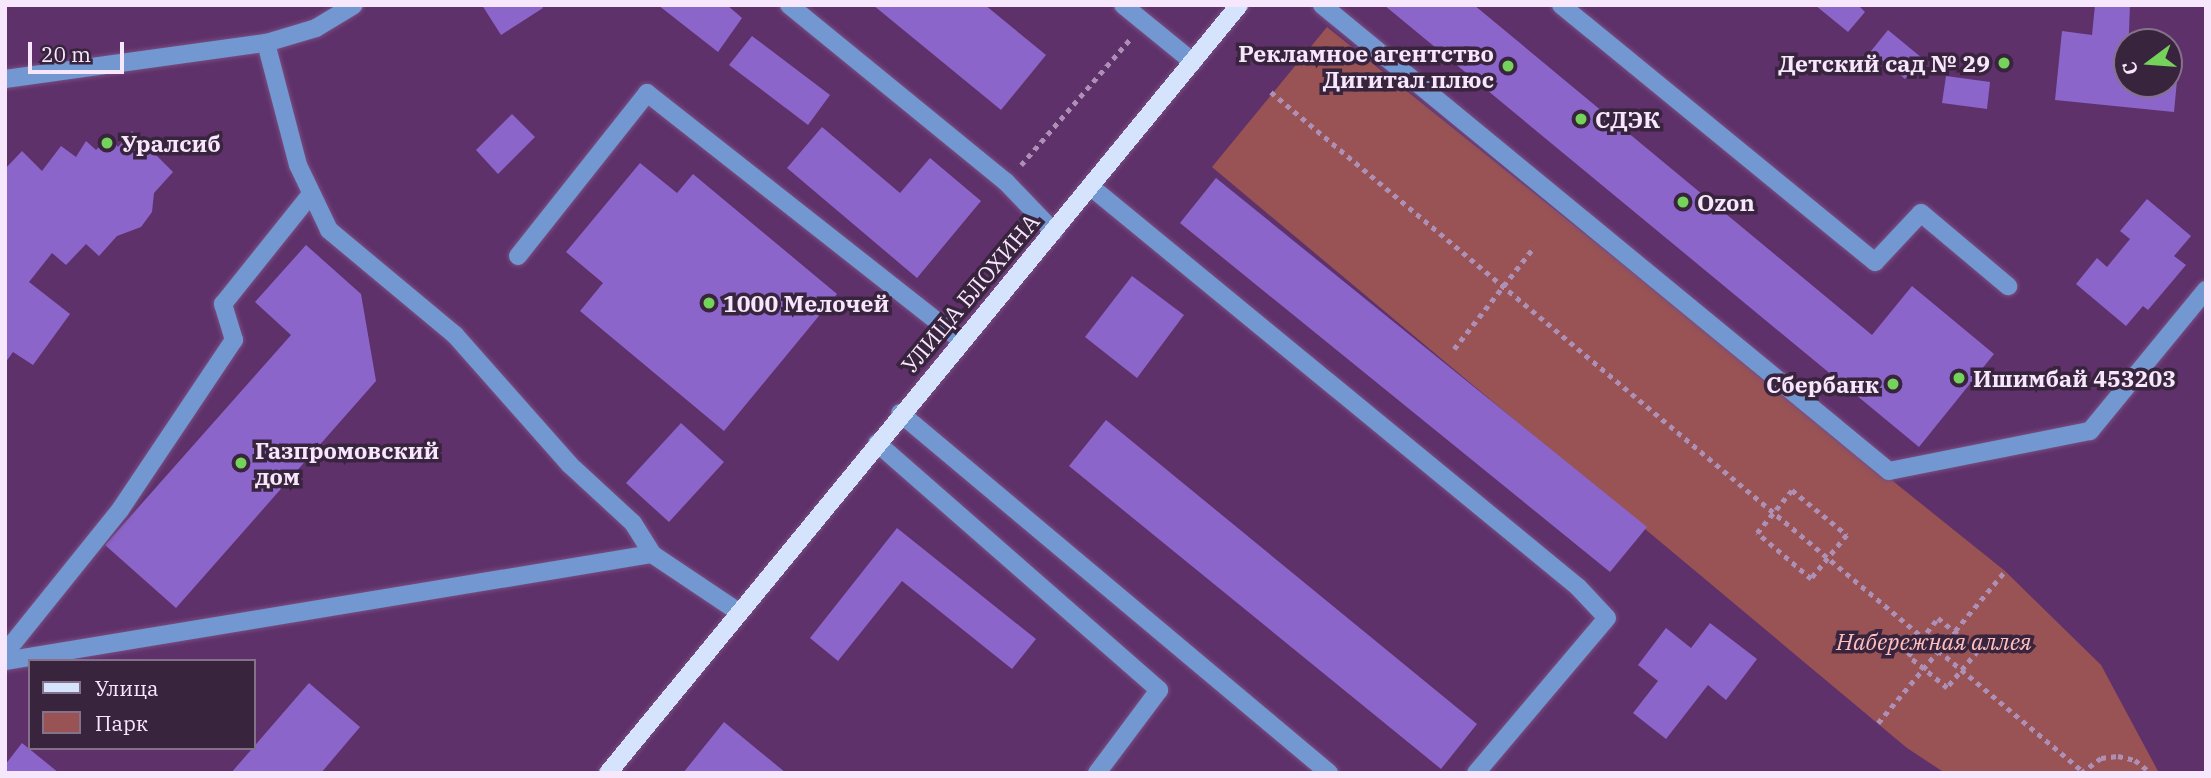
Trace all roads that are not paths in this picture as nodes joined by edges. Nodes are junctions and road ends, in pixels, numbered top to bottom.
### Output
1 (354, 5) edge
2 (789, 5) edge
3 (1123, 5) edge
4 (1239, 5) edge
5 (1322, 5) edge
6 (1560, 5) edge
7 (266, 43) junction
8 (1193, 62) junction
9 (5, 79) edge
10 (1091, 187) junction
11 (312, 194) junction
12 (1055, 232) junction
13 (518, 256) dead end
14 (2008, 286) dead end
15 (2206, 290) edge
16 (962, 341) junction
17 (900, 413) junction
18 (877, 443) junction
19 (652, 554) junction
20 (737, 611) junction
21 (5, 653) edge
22 (5, 662) edge
23 (608, 773) edge
24 (1097, 773) edge
25 (1329, 773) edge
26 (1476, 773) edge

1 - 7 street
2 - 12 street
3 - 8 street
4 - 8 main road, УЛИЦА БЛОХИНА
5 - 15 street
6 - 14 street
7 - 9 street
7 - 11 street
8 - 10 main road, УЛИЦА БЛОХИНА
10 - 12 main road, УЛИЦА БЛОХИНА
10 - 26 street
11 - 19 street
11 - 21 street
12 - 16 main road, УЛИЦА БЛОХИНА
13 - 16 street
16 - 17 main road, УЛИЦА БЛОХИНА
17 - 18 main road, УЛИЦА БЛОХИНА
17 - 25 street
18 - 20 main road, УЛИЦА БЛОХИНА
18 - 24 street
19 - 20 street
19 - 22 street
20 - 23 main road, УЛИЦА БЛОХИНА

